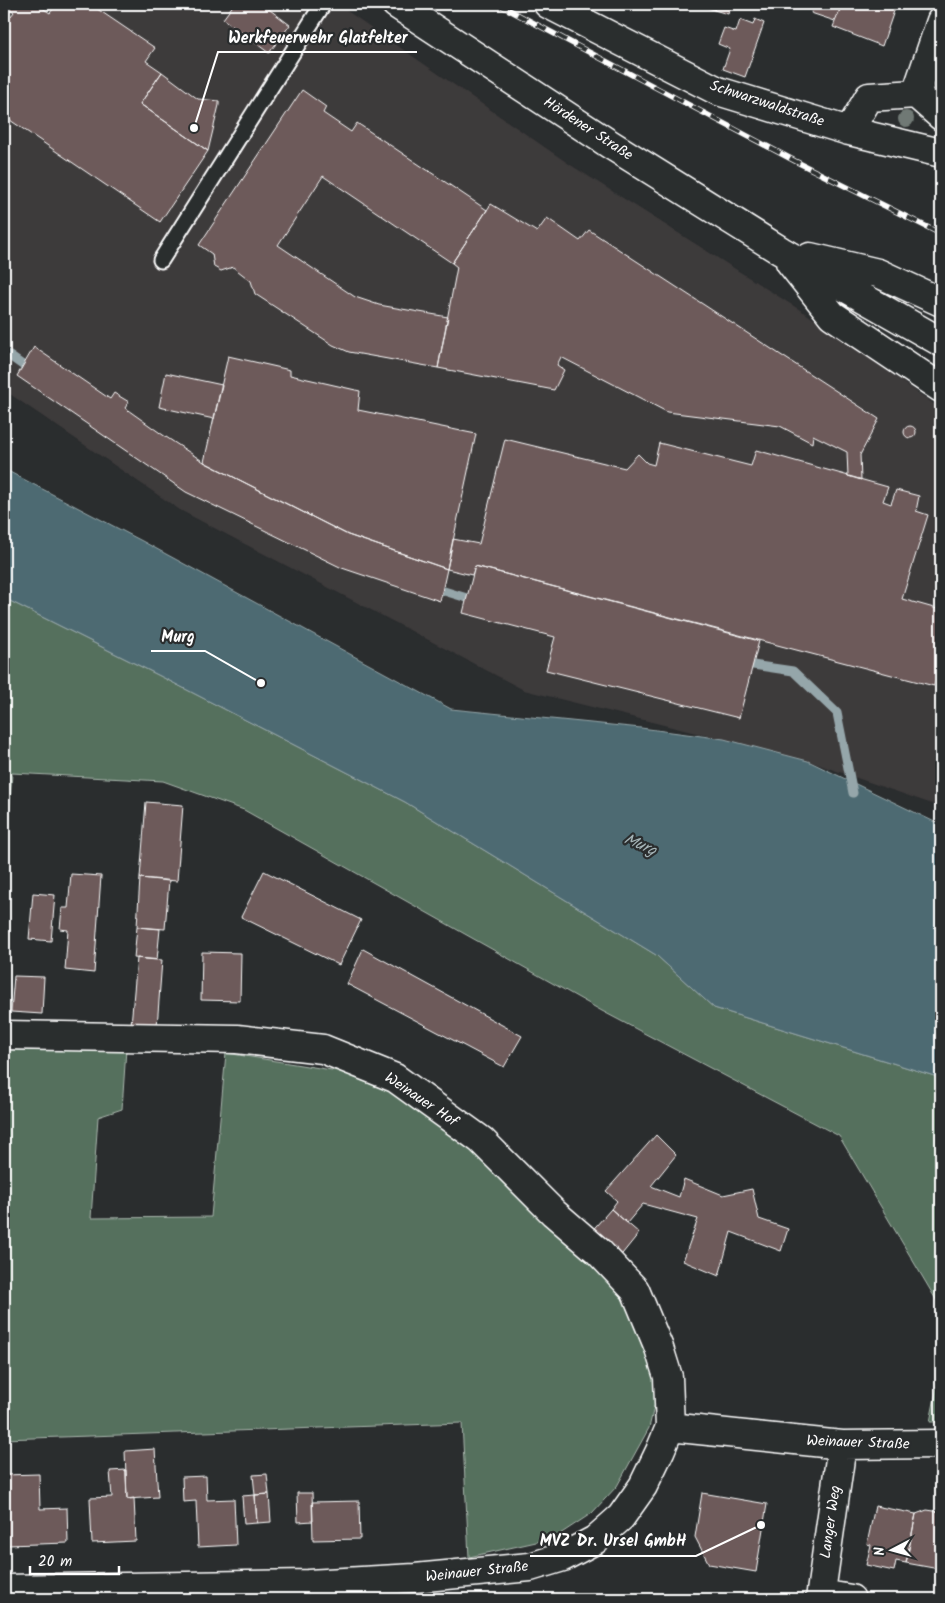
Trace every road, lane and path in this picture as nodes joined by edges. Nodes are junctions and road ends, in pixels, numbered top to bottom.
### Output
1 (323, 4) edge
2 (396, 4) edge
3 (563, 8) edge
4 (941, 21) edge
5 (916, 94) junction
6 (941, 116) edge
7 (849, 131) junction
8 (941, 153) edge
9 (782, 251) junction
10 (161, 260) dead end
11 (941, 302) edge
12 (941, 342) edge
13 (941, 388) edge
14 (4, 1035) edge
15 (670, 1427) junction
16 (941, 1444) edge
17 (842, 1445) junction
18 (4, 1589) edge
19 (820, 1597) edge
20 (851, 1599) edge

1 - 10 lane
2 - 9 street, Hördener Straße
3 - 7 street, Schwarzwaldstraße
4 - 5 street
5 - 6 street
5 - 7 street
7 - 8 street, Schwarzwaldstraße
9 - 11 street
9 - 12 street, Hördener Straße
9 - 13 street
14 - 15 street, Weinauer Hof
15 - 17 street, Weinauer Straße
15 - 18 street, Weinauer Straße
16 - 17 street, Weinauer Straße
17 - 19 street, Langer Weg
19 - 20 street

